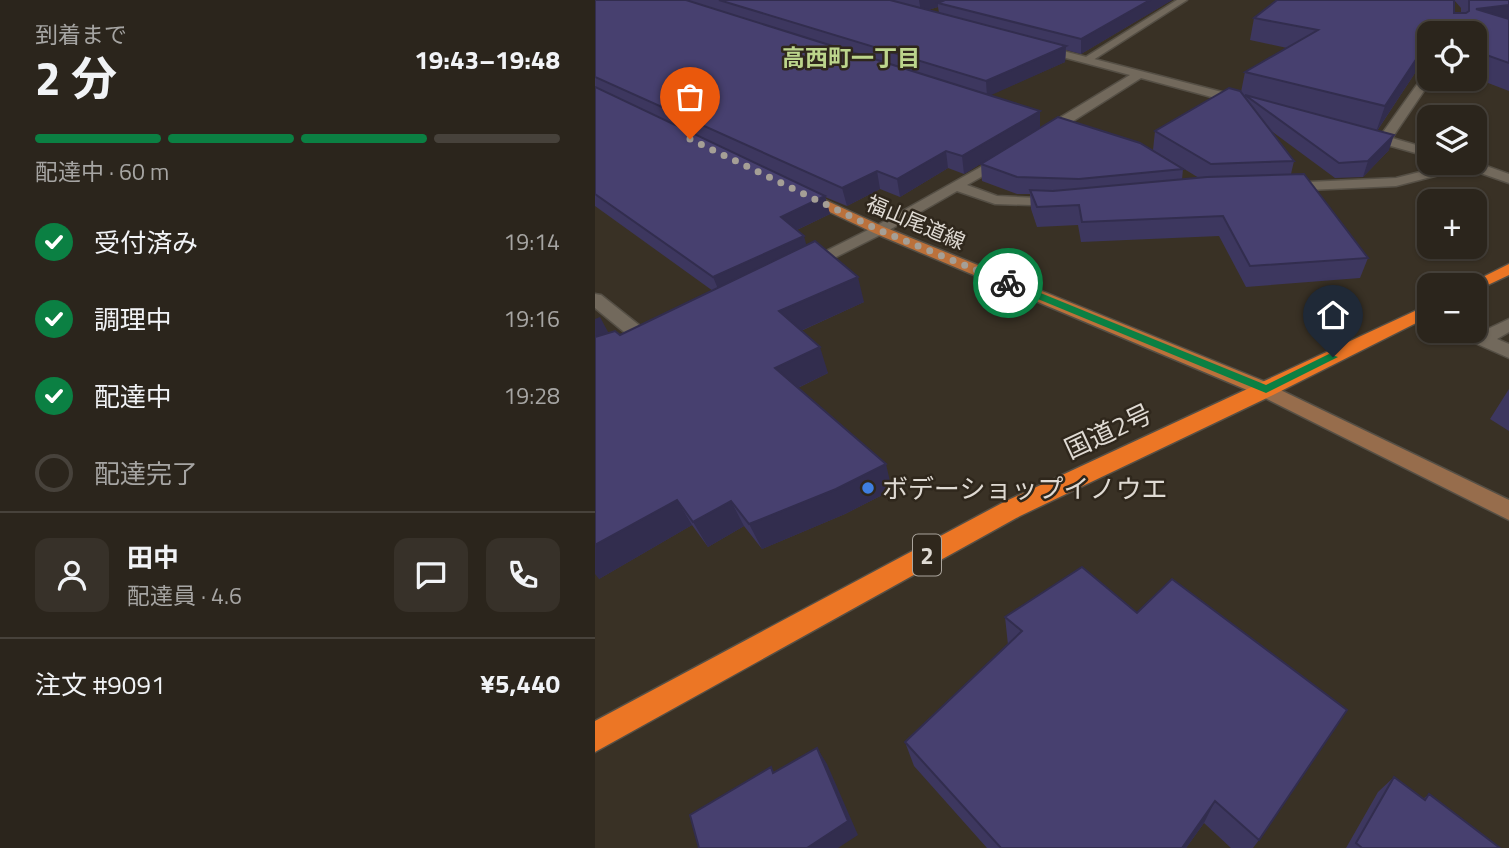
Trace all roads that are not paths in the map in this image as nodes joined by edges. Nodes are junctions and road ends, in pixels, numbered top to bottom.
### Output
1 (1183, 0) edge
2 (1032, 46) edge
3 (1086, 60) junction
4 (1139, 74) junction
5 (1418, 91) edge
6 (1255, 105) edge
7 (1346, 129) edge
8 (1385, 139) junction
9 (1033, 140) edge
10 (1417, 149) edge
11 (1012, 153) edge
12 (1487, 171) edge
13 (1422, 175) edge
14 (1509, 179) edge
15 (781, 183) edge
16 (958, 187) junction
17 (1273, 187) edge
18 (1081, 201) edge
19 (879, 230) junction
20 (1509, 269) edge
21 (794, 271) edge
22 (1487, 280) edge
23 (595, 299) edge
24 (1417, 315) edge
25 (1509, 325) edge
26 (621, 350) edge
27 (1509, 352) edge
28 (1266, 390) junction
29 (1509, 511) edge
30 (595, 737) edge

1 - 3 street
2 - 3 street
3 - 4 street
4 - 6 street
4 - 9 street
5 - 8 street
7 - 8 street
8 - 10 street
11 - 16 street
12 - 14 street
13 - 17 street
15 - 19 main road, 福山尾道線
16 - 18 street
16 - 19 street
19 - 21 street
19 - 28 main road, 福山尾道線
20 - 22 highway
23 - 26 street
24 - 28 highway, 国道2号 / 2
25 - 27 street
28 - 29 street
28 - 30 highway, 国道2号 / 2

